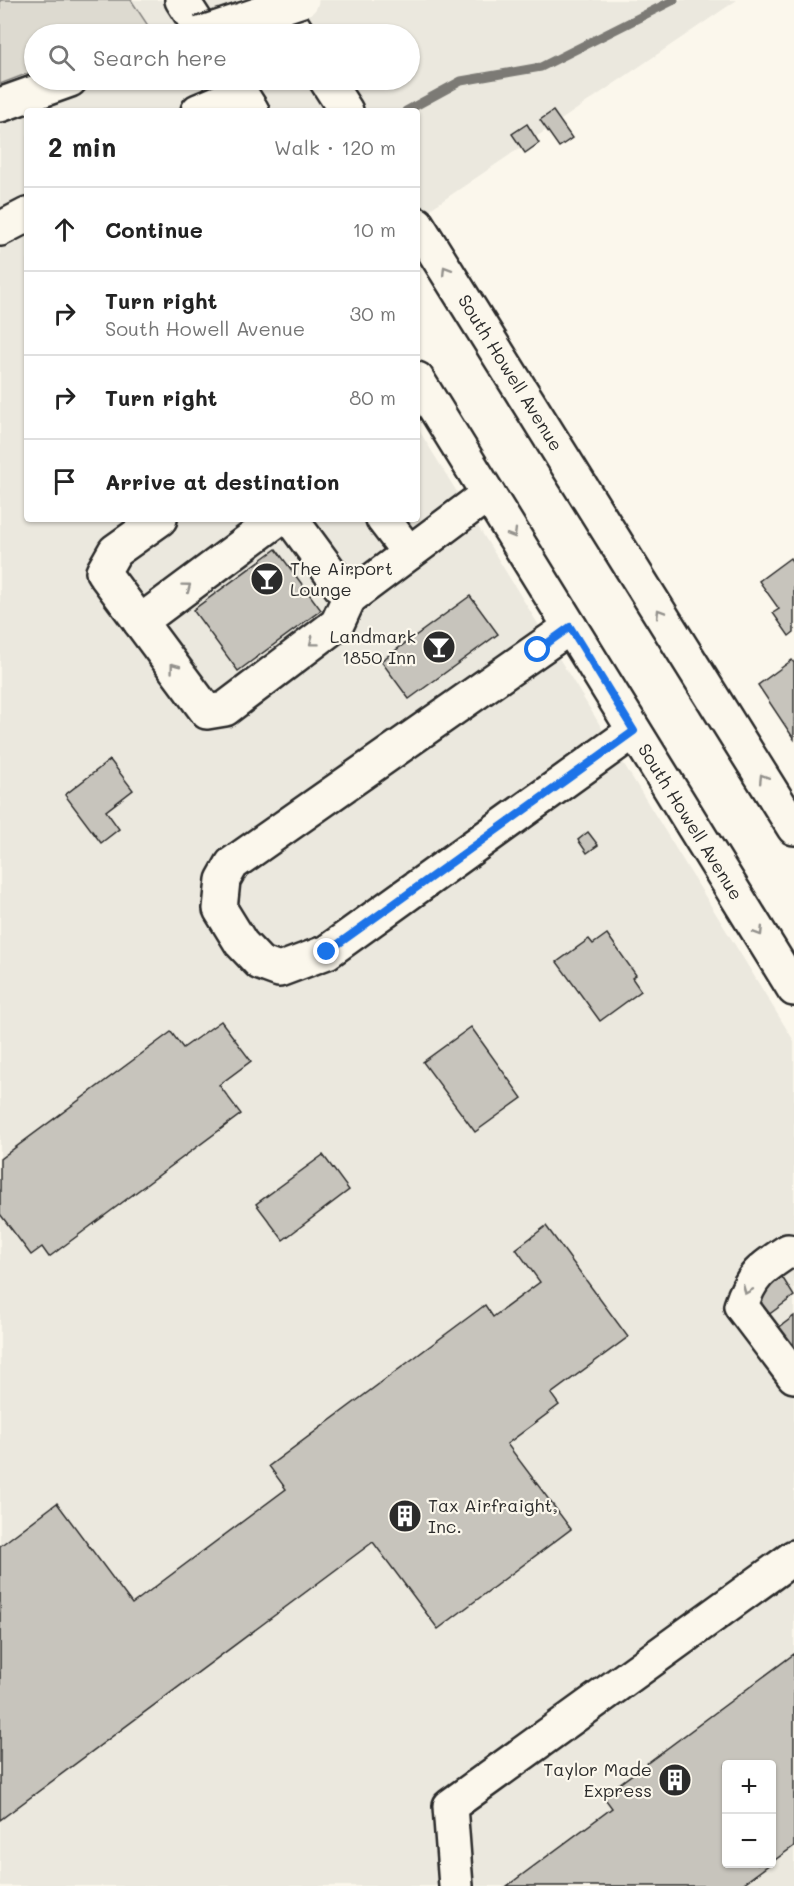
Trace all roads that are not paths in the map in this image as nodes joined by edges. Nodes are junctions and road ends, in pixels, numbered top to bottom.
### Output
1 (182, 0) edge
2 (276, 0) edge
3 (302, 0) edge
4 (196, 24) edge
5 (231, 24) edge
6 (292, 24) edge
7 (41, 90) edge
8 (332, 90) edge
9 (242, 94) edge
10 (0, 105) edge
11 (206, 108) edge
12 (344, 108) edge
13 (24, 217) edge
14 (0, 229) edge
15 (420, 229) edge
16 (420, 384) edge
17 (488, 494) junction
18 (156, 522) edge
19 (274, 522) edge
20 (293, 522) edge
21 (385, 522) edge
22 (409, 553) junction
23 (349, 598) junction
24 (140, 622) junction
25 (570, 627) junction
26 (634, 731) junction
27 (794, 828) edge
28 (794, 989) edge
29 (792, 1252) edge
30 (794, 1377) edge
31 (794, 1557) edge
32 (456, 1886) edge

1 - 4 main road
2 - 6 main road
3 - 5 main road, bridge
7 - 10 main road
8 - 12 main road
9 - 11 main road
13 - 14 main road
27 -> 15 main road, South Howell Avenue
16 - 17 main road, South Howell Avenue
17 - 22 main road
17 -> 25 main road, South Howell Avenue
18 - 24 main road
24 -> 19 main road
20 - 23 main road
21 - 22 main road
22 - 23 main road
23 -> 24 main road
25 - 26 main road, South Howell Avenue
25 - 26 main road
26 -> 28 main road, South Howell Avenue
29 -> 30 main road
31 - 32 main road

